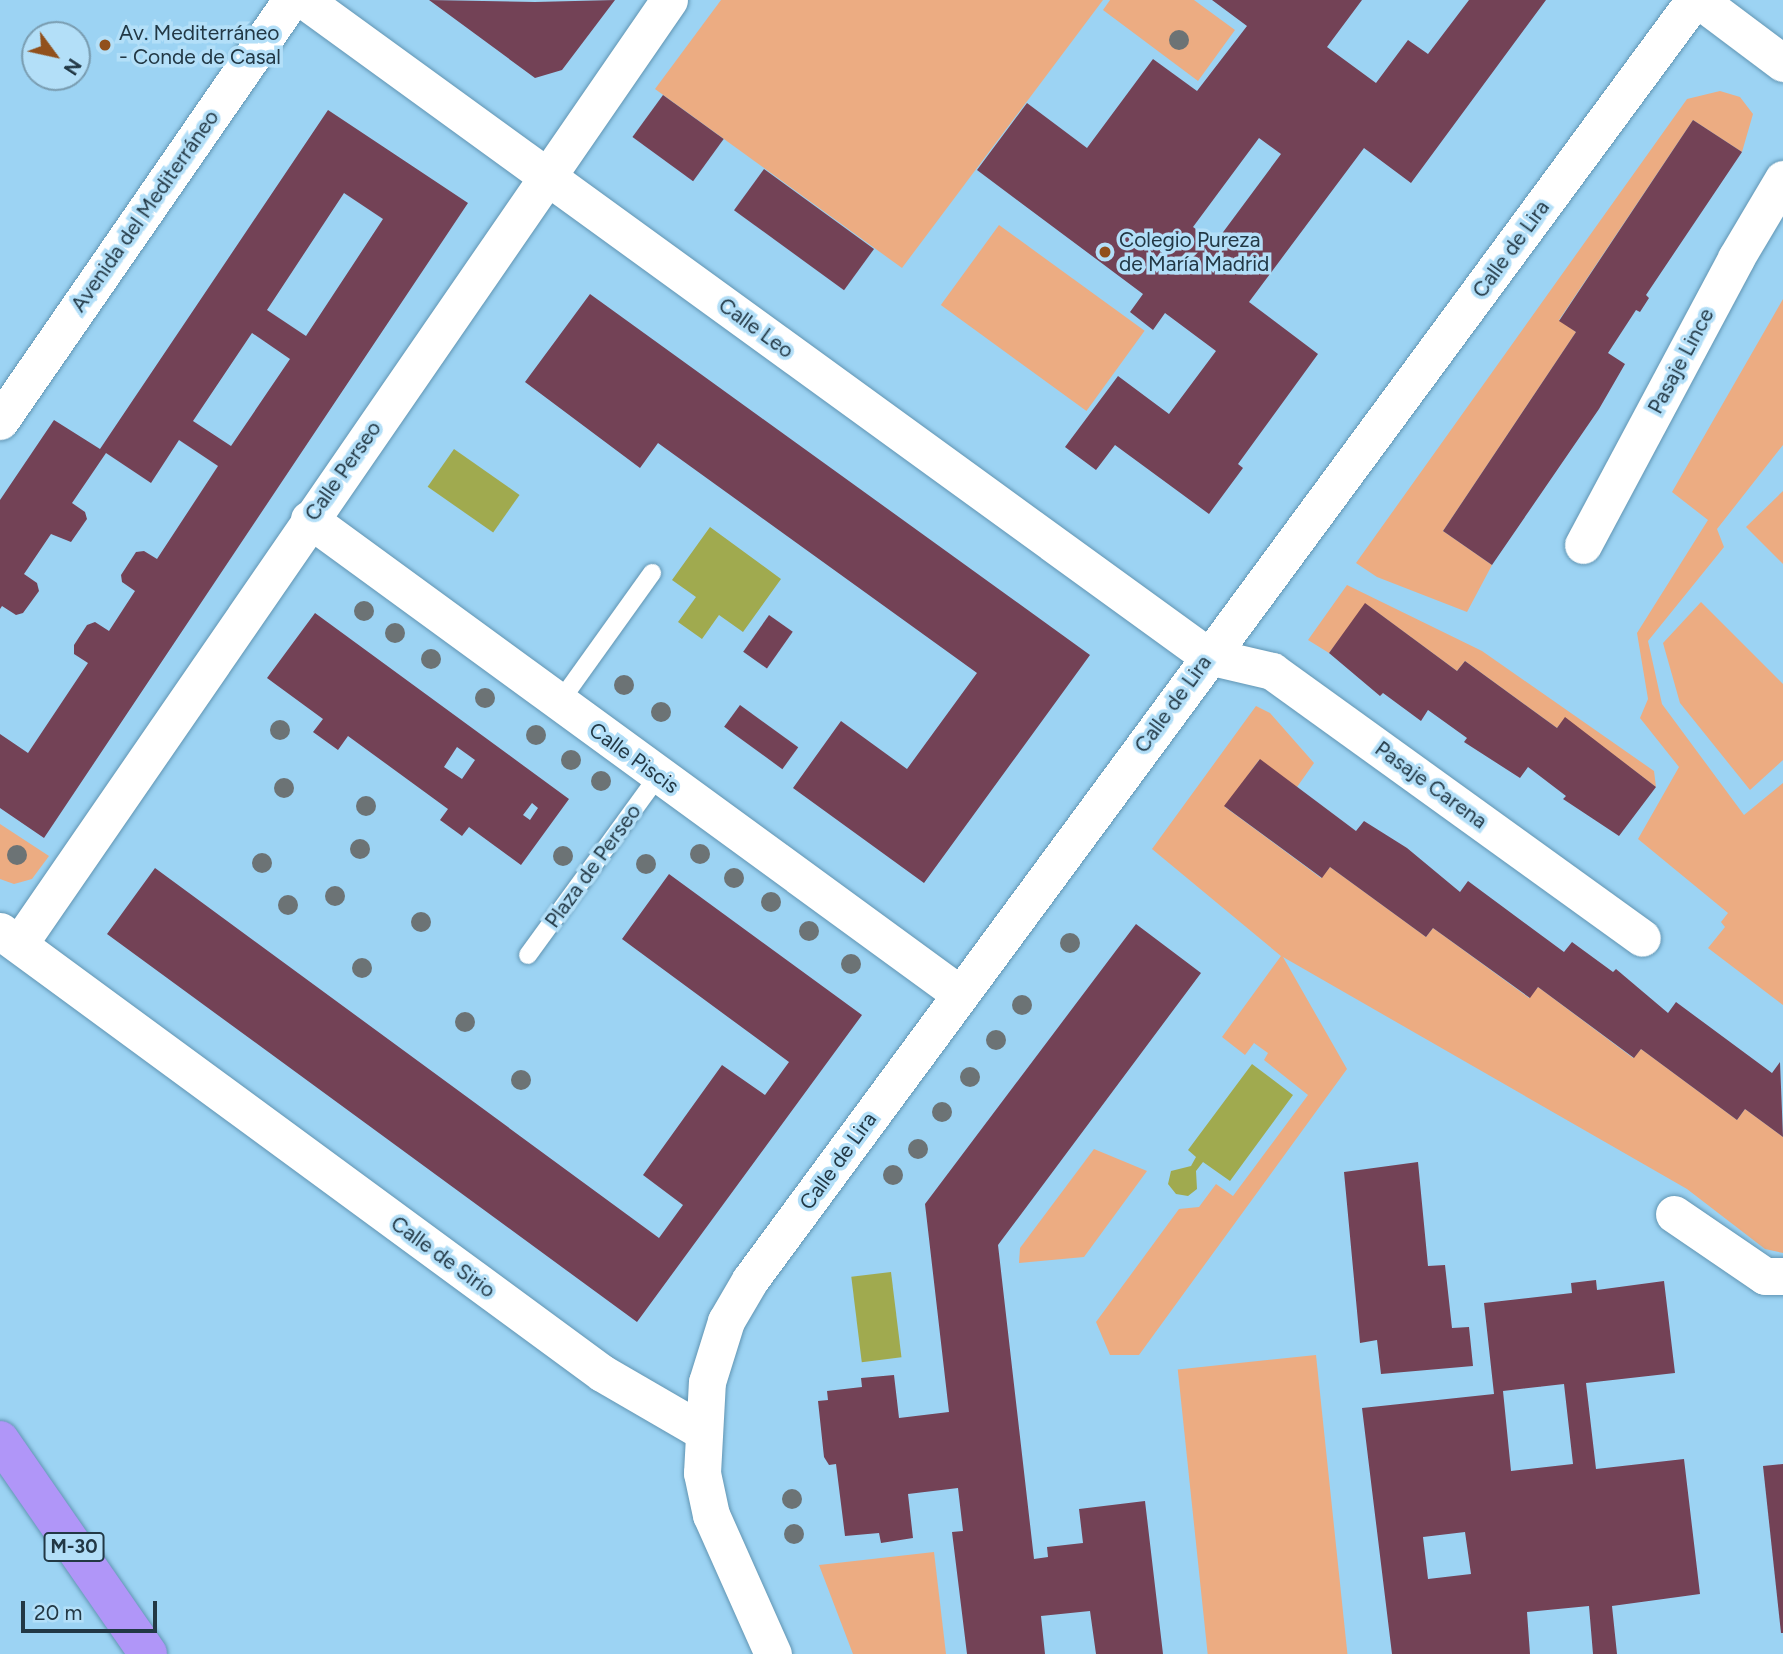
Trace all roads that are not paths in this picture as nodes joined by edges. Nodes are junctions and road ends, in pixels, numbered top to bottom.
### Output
1 (291, 0) edge
2 (304, 0) edge
3 (669, 0) edge
4 (1693, 0) edge
5 (1699, 0) edge
6 (1783, 63) edge
7 (547, 176) junction
8 (1783, 179) edge
9 (0, 421) edge
10 (309, 519) junction
11 (1583, 545) dead end
12 (652, 573) dead end
13 (1208, 656) junction
14 (559, 703) junction
15 (658, 776) junction
16 (9, 938) edge
17 (1642, 938) dead end
18 (528, 955) dead end
19 (960, 994) junction
20 (1674, 1214) dead end
21 (1783, 1276) edge
22 (702, 1431) junction
23 (0, 1440) edge
24 (148, 1654) edge
25 (774, 1654) edge

1 - 9 street, Avenida del Mediterráneo
2 - 7 street, Calle Leo
3 - 7 street, Calle Perseo
4 - 13 street, Calle de Lira
5 - 6 street
7 - 10 street, Calle Perseo
7 - 13 street, Calle Leo
8 - 11 street, Pasaje Lince
10 - 14 street, Calle Piscis
10 - 16 street, Calle Perseo
12 - 14 lane
13 - 17 street, Pasaje Carena
13 - 19 street, Calle de Lira
14 - 15 street, Calle Piscis
15 - 18 lane, Plaza de Perseo
15 - 19 street, Calle Piscis
16 - 22 street, Calle de Sirio
19 - 22 street, Calle de Lira
20 - 21 street
22 - 25 street
23 - 24 highway, M-30

